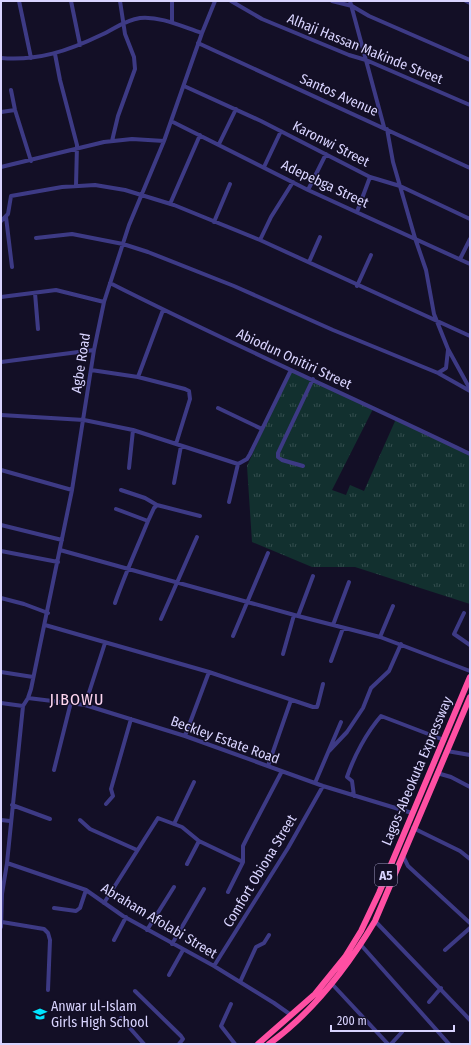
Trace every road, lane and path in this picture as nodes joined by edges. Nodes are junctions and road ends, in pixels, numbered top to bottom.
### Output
1 (19, 1) edge
2 (71, 1) edge
3 (120, 1) edge
4 (172, 1) edge
5 (215, 1) edge
6 (231, 1) edge
7 (332, 1) edge
8 (350, 1) edge
9 (466, 1) edge
10 (470, 3) edge
11 (352, 6) junction
12 (172, 22) junction
13 (124, 23) junction
14 (202, 33) junction
15 (198, 43) junction
16 (80, 45) junction
17 (55, 54) junction
18 (1, 58) edge
19 (31, 58) junction
20 (366, 60) junction
21 (470, 60) edge
22 (184, 86) junction
23 (11, 90) dead end
24 (470, 105) edge
25 (236, 109) junction
26 (15, 110) junction
27 (1, 112) edge
28 (171, 121) junction
29 (385, 128) junction
30 (281, 131) junction
31 (200, 135) junction
32 (112, 141) junction
33 (164, 141) junction
34 (219, 144) junction
35 (78, 150) junction
36 (326, 154) junction
37 (31, 161) junction
38 (1, 167) edge
39 (264, 167) junction
40 (470, 168) edge
41 (370, 177) junction
42 (292, 182) junction
43 (230, 184) dead end
44 (76, 186) junction
45 (400, 186) junction
46 (308, 190) junction
47 (143, 196) junction
48 (170, 204) junction
49 (357, 212) junction
50 (6, 217) junction
51 (470, 219) edge
52 (1, 221) edge
53 (214, 222) junction
54 (320, 237) dead end
55 (36, 238) dead end
56 (415, 238) junction
57 (470, 239) edge
58 (260, 240) junction
59 (123, 244) junction
60 (371, 255) dead end
61 (460, 259) junction
62 (309, 262) junction
63 (470, 264) edge
64 (12, 267) dead end
65 (110, 283) junction
66 (357, 286) junction
67 (35, 292) junction
68 (1, 297) edge
69 (104, 302) junction
70 (163, 310) junction
71 (437, 322) junction
72 (38, 329) dead end
73 (470, 336) edge
74 (448, 349) junction
75 (94, 350) junction
76 (1, 362) edge
77 (91, 370) junction
78 (291, 370) junction
79 (438, 373) junction
80 (138, 378) junction
81 (313, 379) junction
82 (470, 390) edge
83 (218, 408) dead end
84 (1, 415) edge
85 (84, 420) junction
86 (262, 429) junction
87 (133, 430) junction
88 (176, 444) junction
89 (181, 446) junction
90 (470, 454) edge
91 (238, 464) junction
92 (302, 466) dead end
93 (129, 468) dead end
94 (1, 470) edge
95 (174, 483) dead end
96 (72, 490) junction
97 (121, 490) dead end
98 (229, 502) dead end
99 (157, 505) junction
100 (116, 509) dead end
101 (200, 516) dead end
102 (148, 520) junction
103 (1, 525) edge
104 (197, 537) dead end
105 (62, 540) junction
106 (60, 550) junction
107 (1, 551) edge
108 (268, 553) dead end
109 (58, 562) junction
110 (127, 568) junction
111 (313, 576) dead end
112 (178, 582) junction
113 (349, 582) dead end
114 (1, 598) edge
115 (248, 602) junction
116 (115, 603) dead end
117 (393, 606) dead end
118 (48, 613) junction
119 (464, 613) dead end
120 (296, 616) junction
121 (161, 618) dead end
122 (45, 625) junction
123 (333, 625) junction
124 (343, 628) junction
125 (233, 636) dead end
126 (380, 637) junction
127 (105, 643) junction
128 (401, 644) junction
129 (470, 644) edge
130 (283, 654) dead end
131 (332, 662) dead end
132 (470, 671) edge
133 (1, 672) edge
134 (209, 672) junction
135 (33, 677) junction
136 (470, 677) edge
137 (323, 684) dead end
138 (470, 697) edge
139 (28, 698) junction
140 (291, 700) junction
141 (71, 702) junction
142 (1, 703) edge
143 (85, 704) junction
144 (23, 706) junction
145 (130, 719) junction
146 (341, 722) dead end
147 (185, 736) junction
148 (444, 740) junction
149 (329, 751) junction
150 (447, 751) junction
151 (470, 755) edge
152 (268, 766) junction
153 (54, 770) dead end
154 (282, 771) junction
155 (437, 773) junction
156 (194, 782) dead end
157 (315, 783) junction
158 (323, 786) junction
159 (470, 787) edge
160 (354, 796) junction
161 (106, 804) dead end
162 (12, 805) junction
163 (412, 813) junction
164 (50, 819) dead end
165 (1, 820) edge
166 (80, 820) dead end
167 (10, 821) junction
168 (174, 824) junction
169 (413, 828) junction
170 (199, 841) junction
171 (397, 849) junction
172 (137, 850) junction
173 (403, 853) junction
174 (470, 859) edge
175 (243, 862) junction
176 (7, 863) junction
177 (187, 864) dead end
178 (174, 887) dead end
179 (204, 889) dead end
180 (86, 890) junction
181 (228, 892) dead end
182 (2, 894) edge
183 (104, 903) junction
184 (54, 908) dead end
185 (126, 917) junction
186 (375, 921) junction
187 (470, 922) edge
188 (1, 925) edge
189 (470, 928) edge
190 (148, 930) junction
191 (269, 934) dead end
192 (114, 940) dead end
193 (172, 944) junction
194 (361, 945) junction
195 (183, 950) junction
196 (445, 950) dead end
197 (214, 966) junction
198 (169, 975) dead end
199 (240, 982) junction
200 (332, 984) junction
201 (441, 988) junction
202 (48, 990) dead end
203 (135, 991) dead end
204 (429, 1002) dead end
205 (231, 1004) dead end
206 (292, 1016) junction
207 (121, 1018) dead end
208 (470, 1020) edge
209 (402, 1032) dead end
210 (271, 1043) edge
211 (144, 1044) edge
212 (179, 1044) edge
213 (235, 1044) edge
214 (258, 1044) edge
215 (389, 1044) edge
216 (449, 1044) edge

1 - 19 street
2 - 16 street
3 - 13 street
4 - 12 street
5 - 14 street, Agbe Road
6 - 20 street, Alhaji Hassan Makinde Street
7 - 11 street
8 - 11 street
9 - 10 street
11 - 20 street
11 - 21 street
12 - 13 street
12 - 14 street
13 - 16 street
13 - 32 street
14 - 15 street, Agbe Road
15 - 22 street, Agbe Road
15 - 29 street, Santos Avenue
16 - 17 street
17 - 19 street
17 - 35 street
18 - 19 street
20 - 24 street, Alhaji Hassan Makinde Street
20 - 29 street
22 - 25 street, Karonwi Street
22 - 28 street, Agbe Road
23 - 26 street
25 - 30 street, Karonwi Street
25 - 34 street
26 - 27 street
26 - 37 street
28 - 31 street, Adepebga Street
28 - 33 street, Agbe Road
29 - 40 street, Santos Avenue
29 - 45 street
30 - 36 street, Karonwi Street
30 - 39 street
31 - 34 street, Adepebga Street
31 - 48 street
32 - 33 street
32 - 35 street
33 - 47 street, Agbe Road
34 - 39 street, Adepebga Street
35 - 37 street
35 - 44 street
36 - 41 street, Karonwi Street
36 - 46 street
37 - 38 street
39 - 42 street, Adepebga Street
41 - 45 street, Karonwi Street
41 - 49 street
42 - 46 street, Adepebga Street
42 - 58 street
43 - 53 street
44 - 47 street
44 - 50 street
45 - 51 street, Karonwi Street
45 - 56 street
46 - 49 street, Adepebga Street
47 - 48 street
47 - 59 street, Agbe Road
48 - 53 street
49 - 56 street, Adepebga Street
50 - 52 street
50 - 64 street
53 - 58 street
54 - 62 street
55 - 59 street
56 - 61 street, Adepebga Street
56 - 71 street
57 - 61 street
58 - 62 street
59 - 65 street, Agbe Road
59 - 79 street
60 - 66 street
61 - 63 street, Adepebga Street
62 - 66 street
65 - 69 street, Agbe Road
65 - 70 street, Abiodun Onitiri Street
66 - 71 street
67 - 68 street
67 - 69 street
67 - 72 street
69 - 75 street, Agbe Road
70 - 78 street, Abiodun Onitiri Street
70 - 80 street
71 - 73 street
71 - 74 street
74 - 79 street
74 - 82 street
75 - 76 street
75 - 77 street, Agbe Road
77 - 80 street
77 - 85 street, Agbe Road
78 - 81 street, Abiodun Onitiri Street
78 - 86 street
79 - 82 street
80 - 88 street
81 - 90 street, Abiodun Onitiri Street
81 - 92 street
83 - 86 street
84 - 85 street
85 - 87 street
85 - 96 street, Agbe Road
86 - 91 street
87 - 88 street
87 - 93 street
88 - 89 street
89 - 91 street
89 - 95 street
91 - 98 street
94 - 96 street
96 - 105 street, Agbe Road
97 - 99 street
99 - 101 street
99 - 102 street
100 - 102 street
102 - 110 street
103 - 105 street
104 - 112 street
105 - 106 street, Agbe Road
106 - 109 street, Agbe Road
106 - 110 street
107 - 109 street
108 - 115 street
109 - 118 street, Agbe Road
110 - 112 street
110 - 116 street
111 - 120 street
112 - 115 street
112 - 121 street
113 - 123 street
114 - 118 street
115 - 120 street
115 - 125 street
117 - 126 street
118 - 122 street, Agbe Road
119 - 129 street
120 - 123 street
120 - 130 street
122 - 127 street
122 - 135 street, Agbe Road
123 - 124 street
124 - 126 street
124 - 131 street
126 - 128 street
127 - 134 street
127 - 143 street
128 - 132 street
128 - 149 street
133 - 135 street
134 - 140 street
134 - 147 street
135 - 139 street, Agbe Road
136 - 148 highway, Lagos-Abeokuta Expressway / A5
137 - 140 street
138 - 150 highway, Lagos-Abeokuta Expressway / A5
139 - 141 street, Beckley Estate Road
139 - 144 street, Agbe Road
140 - 152 street
141 - 143 street, Beckley Estate Road
141 - 153 street
142 - 144 street
143 - 145 street, Beckley Estate Road
144 - 162 street
145 - 147 street, Beckley Estate Road
145 - 161 street
146 - 149 street
147 - 152 street, Beckley Estate Road
148 - 160 street
148 - 163 highway, Lagos-Abeokuta Expressway / A5
149 - 157 street
150 - 151 street
150 - 155 highway, Lagos-Abeokuta Expressway / A5
152 - 154 street, Beckley Estate Road
154 - 157 street, Beckley Estate Road
154 - 175 street
155 - 159 street
155 - 169 highway, Lagos-Abeokuta Expressway / A5
156 - 168 street
157 - 158 street, Beckley Estate Road
158 - 160 street, Beckley Estate Road
158 - 197 street, Comfort Obiona Street
160 - 163 street, Beckley Estate Road
162 - 164 street
162 - 167 street
163 - 171 highway, Lagos-Abeokuta Expressway / A5
165 - 167 street
166 - 172 street
167 - 176 street
168 - 170 street
168 - 172 street
169 - 173 highway, Lagos-Abeokuta Expressway / A5
169 - 174 street
170 - 175 street
170 - 177 street
171 - 173 street
171 - 206 highway, Lagos-Abeokuta Expressway / A5
172 - 183 street
173 - 186 highway, Lagos-Abeokuta Expressway / A5
173 - 187 street
175 - 181 street
176 - 180 street, Abraham Afolabi Street
176 - 182 street
178 - 190 street
179 - 193 street
180 - 183 street, Abraham Afolabi Street
180 - 184 street
182 - 188 street
183 - 185 street, Abraham Afolabi Street
185 - 190 street, Abraham Afolabi Street
185 - 192 street
186 - 194 highway, Lagos-Abeokuta Expressway / A5
186 - 201 street
188 - 202 street
189 - 196 street
190 - 193 street, Abraham Afolabi Street
191 - 199 street
193 - 195 street, Abraham Afolabi Street
194 - 200 highway, Lagos-Abeokuta Expressway / A5
194 - 216 street
195 - 197 street, Abraham Afolabi Street
195 - 198 street
197 - 199 street, Abraham Afolabi Street
199 - 206 street, Abraham Afolabi Street
200 - 210 highway, Lagos-Abeokuta Expressway / A5
200 - 215 street
201 - 204 street
201 - 208 street
203 - 212 street
205 - 213 street
206 - 214 highway, Lagos-Abeokuta Expressway / A5
207 - 211 street
209 - 215 street

